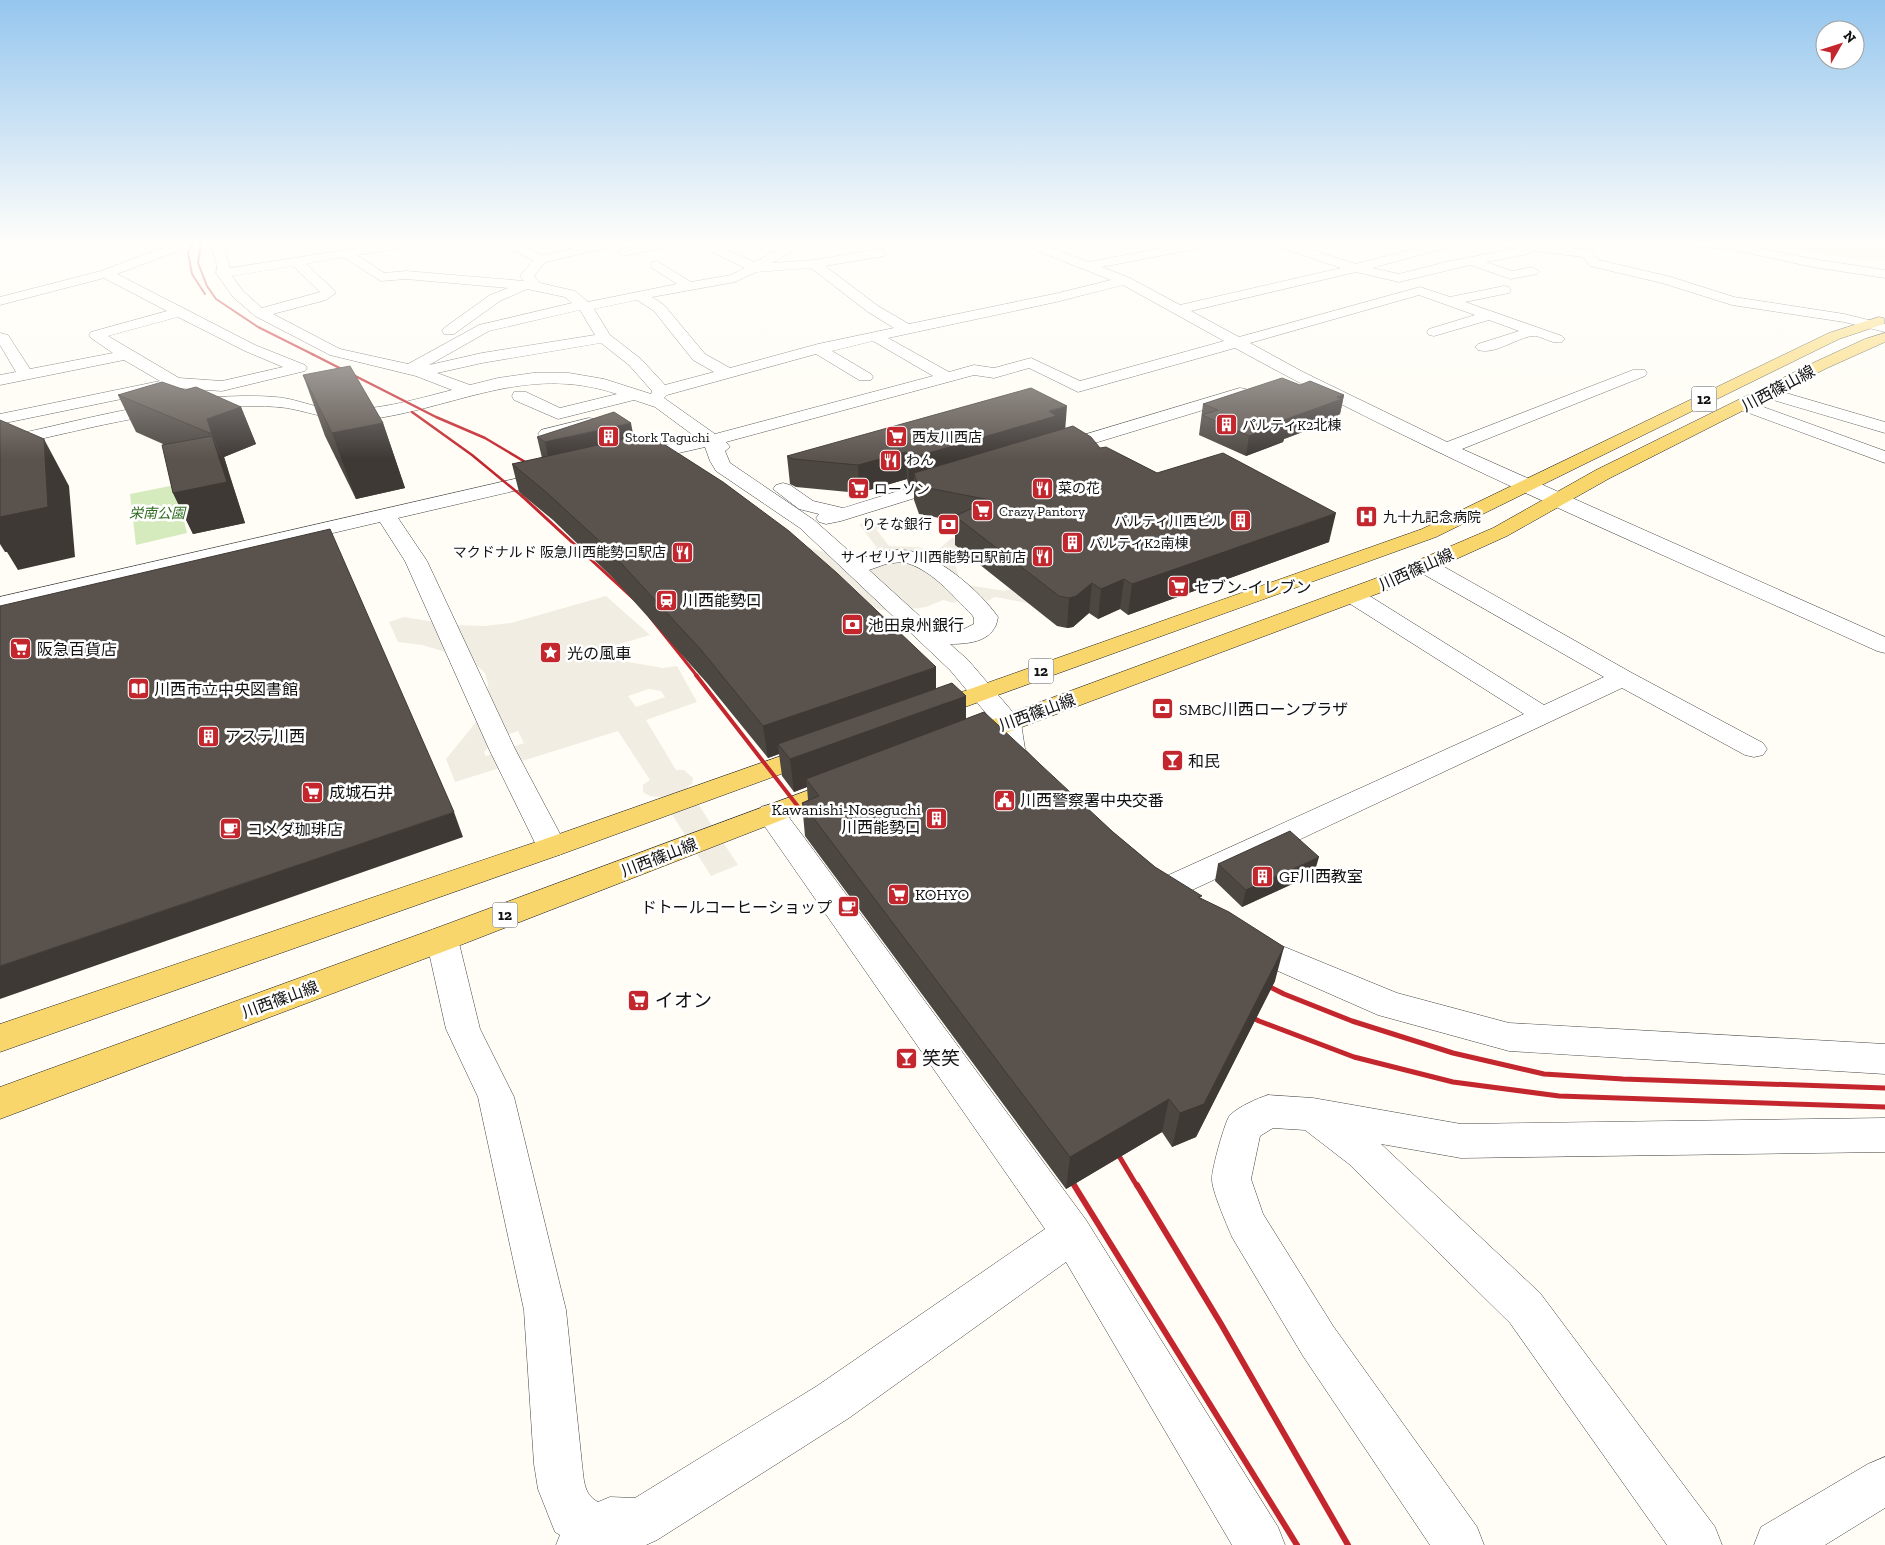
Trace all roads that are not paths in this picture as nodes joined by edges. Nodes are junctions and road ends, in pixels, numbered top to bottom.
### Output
1 (169, 315) edge
2 (186, 315) edge
3 (264, 315) edge
4 (471, 315) edge
5 (543, 315) edge
6 (590, 315) edge
7 (665, 315) edge
8 (883, 315) edge
9 (975, 315) edge
10 (1188, 315) edge
11 (1331, 315) edge
12 (1347, 315) edge
13 (1828, 315) edge
14 (1488, 316) joint
15 (1360, 322) dead end
16 (1880, 324) edge
17 (907, 329) junction
18 (449, 331) dead end
19 (1533, 331) junction
20 (1434, 332) dead end
21 (874, 336) junction
22 (0, 337) edge
23 (604, 338) junction
24 (1557, 338) dead end
25 (1880, 342) edge
26 (1239, 343) junction
27 (1483, 347) dead end
28 (818, 349) junction
29 (126, 355) junction
30 (415, 371) junction
31 (728, 373) junction
32 (1640, 373) dead end
33 (26, 374) junction
34 (1297, 375) junction
35 (865, 377) dead end
36 (947, 377) junction
37 (0, 380) edge
38 (1280, 382) edge
39 (175, 383) junction
40 (1261, 387) edge
41 (467, 390) junction
42 (1769, 392) junction
43 (636, 394) junction
44 (520, 396) dead end
45 (659, 398) junction
46 (1744, 406) junction
47 (0, 419) edge
48 (1885, 428) edge
49 (547, 434) edge
50 (712, 440) junction
51 (0, 443) edge
52 (1446, 449) junction
53 (1039, 454) edge
54 (1885, 458) edge
55 (613, 462) edge
56 (575, 471) edge
57 (965, 476) edge
58 (1526, 486) junction
59 (1557, 500) junction
60 (386, 515) junction
61 (795, 516) junction
62 (839, 516) junction
63 (822, 538) junction
64 (1424, 565) junction
65 (853, 568) junction
66 (1352, 596) junction
67 (0, 604) edge
68 (930, 637) junction
69 (1885, 646) edge
70 (1623, 678) junction
71 (983, 692) junction
72 (1542, 715) junction
73 (914, 716) edge
74 (1008, 723) junction
75 (840, 743) edge
76 (941, 749) edge
77 (1754, 750) dead end
78 (869, 776) edge
79 (1049, 787) edge
80 (771, 814) junction
81 (552, 847) junction
82 (1192, 911) edge
83 (1225, 930) edge
84 (442, 939) junction
85 (0, 1038) edge
86 (1885, 1059) edge
87 (0, 1103) edge
88 (1313, 1114) junction
89 (1885, 1135) edge
90 (1072, 1234) junction
91 (1885, 1481) edge
92 (590, 1537) edge
93 (1260, 1545) edge
94 (1459, 1545) edge
95 (1697, 1545) edge
96 (1779, 1545) edge

1 - 29 street
2 - 39 street
3 - 30 street
4 - 18 street
5 - 30 street
6 - 23 street
7 - 31 street
8 - 17 street
9 - 17 street
10 - 26 street
11 - 26 street
12 - 15 street
13 - 16 street
14 - 19 street
14 - 20 street
16 - 58 main road, 川西篠山線 / 12
17 - 21 street
19 - 24 street
19 - 27 street
21 - 28 street
21 - 36 street
22 - 33 street
23 - 30 street
23 - 45 street
25 - 42 main road, 川西篠山線 / 12
26 - 34 street
26 - 36 street
28 - 31 street
28 - 35 street
29 - 33 street
29 - 39 street
30 - 41 street
31 - 45 street
32 - 52 street
33 - 37 street
34 - 38 street
34 - 52 street
36 - 50 street
39 - 47 street
40 - 53 street
41 - 43 street
41 - 51 street
42 - 46 main road, 川西篠山線 / 12
42 - 48 street
43 - 44 street
43 - 45 street
45 - 49 street
45 - 50 street
46 - 54 street
46 - 59 main road, 川西篠山線 / 12
50 - 55 street
50 - 61 street
50 - 62 street
52 - 58 street
56 - 60 street
57 - 62 street
58 - 59 street
58 - 71 main road, 川西篠山線 / 12
59 - 64 main road, 川西篠山線 / 12
59 - 69 street
60 - 67 street
60 - 81 street
61 - 62 street
61 - 63 street
62 - 63 street
63 - 65 street
64 - 66 main road, 川西篠山線 / 12
64 - 70 street
65 - 68 street
65 - 68 street
66 - 72 street
66 - 74 main road, 川西篠山線 / 12
68 - 71 street
70 - 72 street
70 - 77 street
71 - 73 main road, 川西篠山線 / 12
71 - 74 street
72 - 82 street
74 - 76 main road, 川西篠山線 / 12
74 - 79 street
75 - 81 main road
78 - 80 main road, 川西篠山線 / 12
80 - 84 main road, 川西篠山線 / 12
80 - 90 street
81 - 85 main road
83 - 86 street
84 - 87 main road, 川西篠山線 / 12
84 - 92 street
88 - 89 street
88 - 94 street
88 - 95 street
90 - 92 street
90 - 93 street
91 - 96 street

